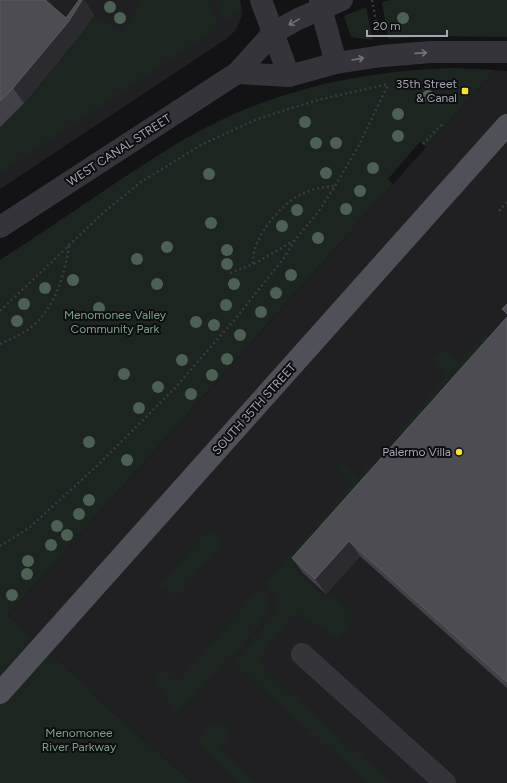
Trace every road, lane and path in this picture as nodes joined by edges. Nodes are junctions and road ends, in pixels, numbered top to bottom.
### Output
1 (261, 0) edge
2 (342, 0) edge
3 (372, 0) edge
4 (320, 4) edge
5 (273, 33) junction
6 (378, 33) dead end
7 (507, 52) edge
8 (336, 63) junction
9 (237, 73) junction
10 (289, 76) junction
11 (387, 79) dead end
12 (388, 85) junction
13 (507, 125) edge
14 (444, 126) dead end
15 (424, 144) dead end
16 (335, 186) junction
17 (507, 202) edge
18 (499, 212) dead end
19 (0, 227) edge
20 (295, 240) junction
21 (70, 244) junction
22 (253, 264) junction
23 (230, 273) dead end
24 (0, 311) edge
25 (0, 344) edge
26 (0, 546) edge
27 (302, 654) dead end
28 (0, 693) edge
29 (444, 783) edge

1 - 5 street
2 - 4 street, WEST CANAL STREET
3 - 6 path
4 -> 5 street, WEST CANAL STREET
4 - 8 street
5 - 9 street, WEST CANAL STREET
5 - 10 street
8 -> 7 street
8 - 10 street
9 - 10 street
9 - 19 street, WEST CANAL STREET
11 - 12 path
12 - 16 path
12 - 21 path
13 - 28 main road, SOUTH 35TH STREET, bridge
14 - 15 path
16 - 20 path
16 - 22 path
17 - 18 path
20 - 22 path
20 - 26 path
21 - 24 path
21 - 25 path
22 - 23 path
27 - 29 street

